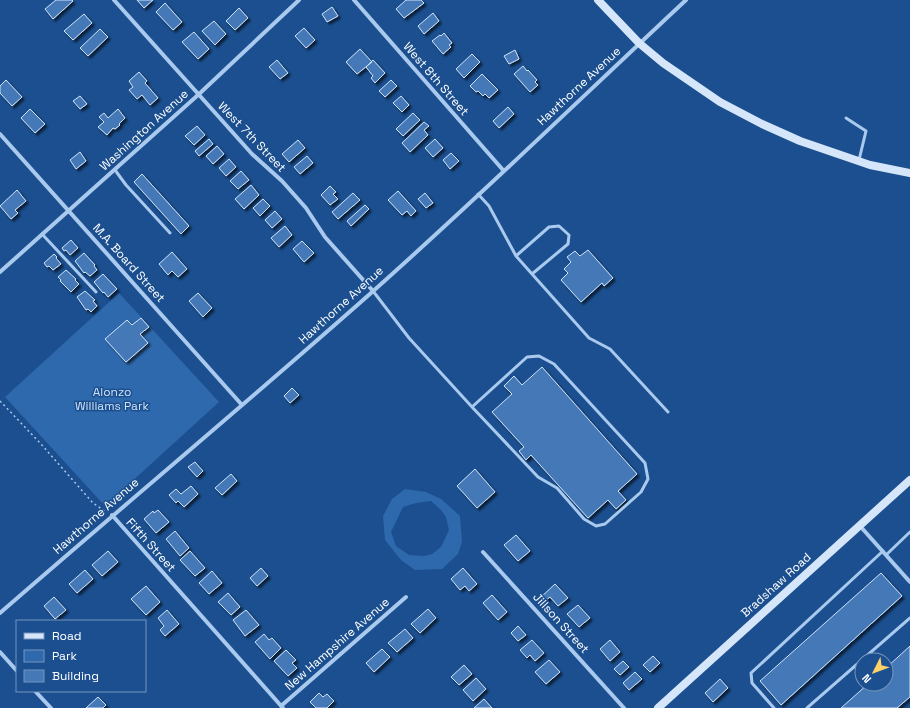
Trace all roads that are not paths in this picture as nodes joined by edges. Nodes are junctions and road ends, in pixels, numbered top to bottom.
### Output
1 (114, 0) edge
2 (299, 0) edge
3 (354, 0) edge
4 (598, 0) edge
5 (686, 0) edge
6 (640, 43) junction
7 (198, 95) junction
8 (846, 118) dead end
9 (0, 134) edge
10 (858, 161) junction
11 (115, 170) junction
12 (503, 170) junction
13 (910, 173) edge
14 (478, 194) junction
15 (69, 211) junction
16 (170, 233) dead end
17 (42, 234) junction
18 (516, 256) junction
19 (0, 272) edge
20 (532, 274) junction
21 (372, 291) junction
22 (96, 292) dead end
23 (242, 405) junction
24 (472, 407) junction
25 (668, 412) dead end
26 (910, 480) edge
27 (112, 515) junction
28 (860, 526) junction
29 (910, 532) edge
30 (483, 552) dead end
31 (884, 553) junction
32 (910, 582) edge
33 (406, 597) dead end
34 (0, 613) edge
35 (910, 618) edge
36 (0, 652) edge
37 (16, 670) edge
38 (36, 692) edge
39 (282, 707) edge
40 (50, 708) edge
41 (624, 708) edge
42 (658, 708) edge
43 (774, 708) edge
44 (807, 708) edge

1 - 7 street, West 7th Street
2 - 7 street, Washington Avenue
3 - 12 street, West 8th Street
4 - 6 main road
5 - 6 street, Hawthorne Avenue
6 - 10 main road
6 - 12 street, Hawthorne Avenue
7 - 11 street, Washington Avenue
7 - 21 street, West 7th Street
8 - 10 lane
9 - 15 street, M.A. Board Street
10 - 13 main road
11 - 15 street, Washington Avenue
11 - 16 lane
12 - 14 street, Hawthorne Avenue
14 - 18 lane
14 - 21 street, Hawthorne Avenue
15 - 17 street, Washington Avenue
15 - 23 street, M.A. Board Street
17 - 19 street, Washington Avenue
17 - 22 lane
18 - 20 lane
18 - 20 lane
20 - 25 lane
21 - 23 street, Hawthorne Avenue
21 - 24 lane
23 - 27 street, Hawthorne Avenue
24 - 24 lane
26 - 28 main road, Bradshaw Road
27 - 34 street, Hawthorne Avenue
27 - 39 street, Fifth Street
28 - 31 street
28 - 42 main road, Bradshaw Road
29 - 31 lane
30 - 41 street, Jillson Street
31 - 32 street
31 - 43 lane
33 - 39 street, New Hampshire Avenue
35 - 44 lane
36 - 37 street
38 - 40 street

